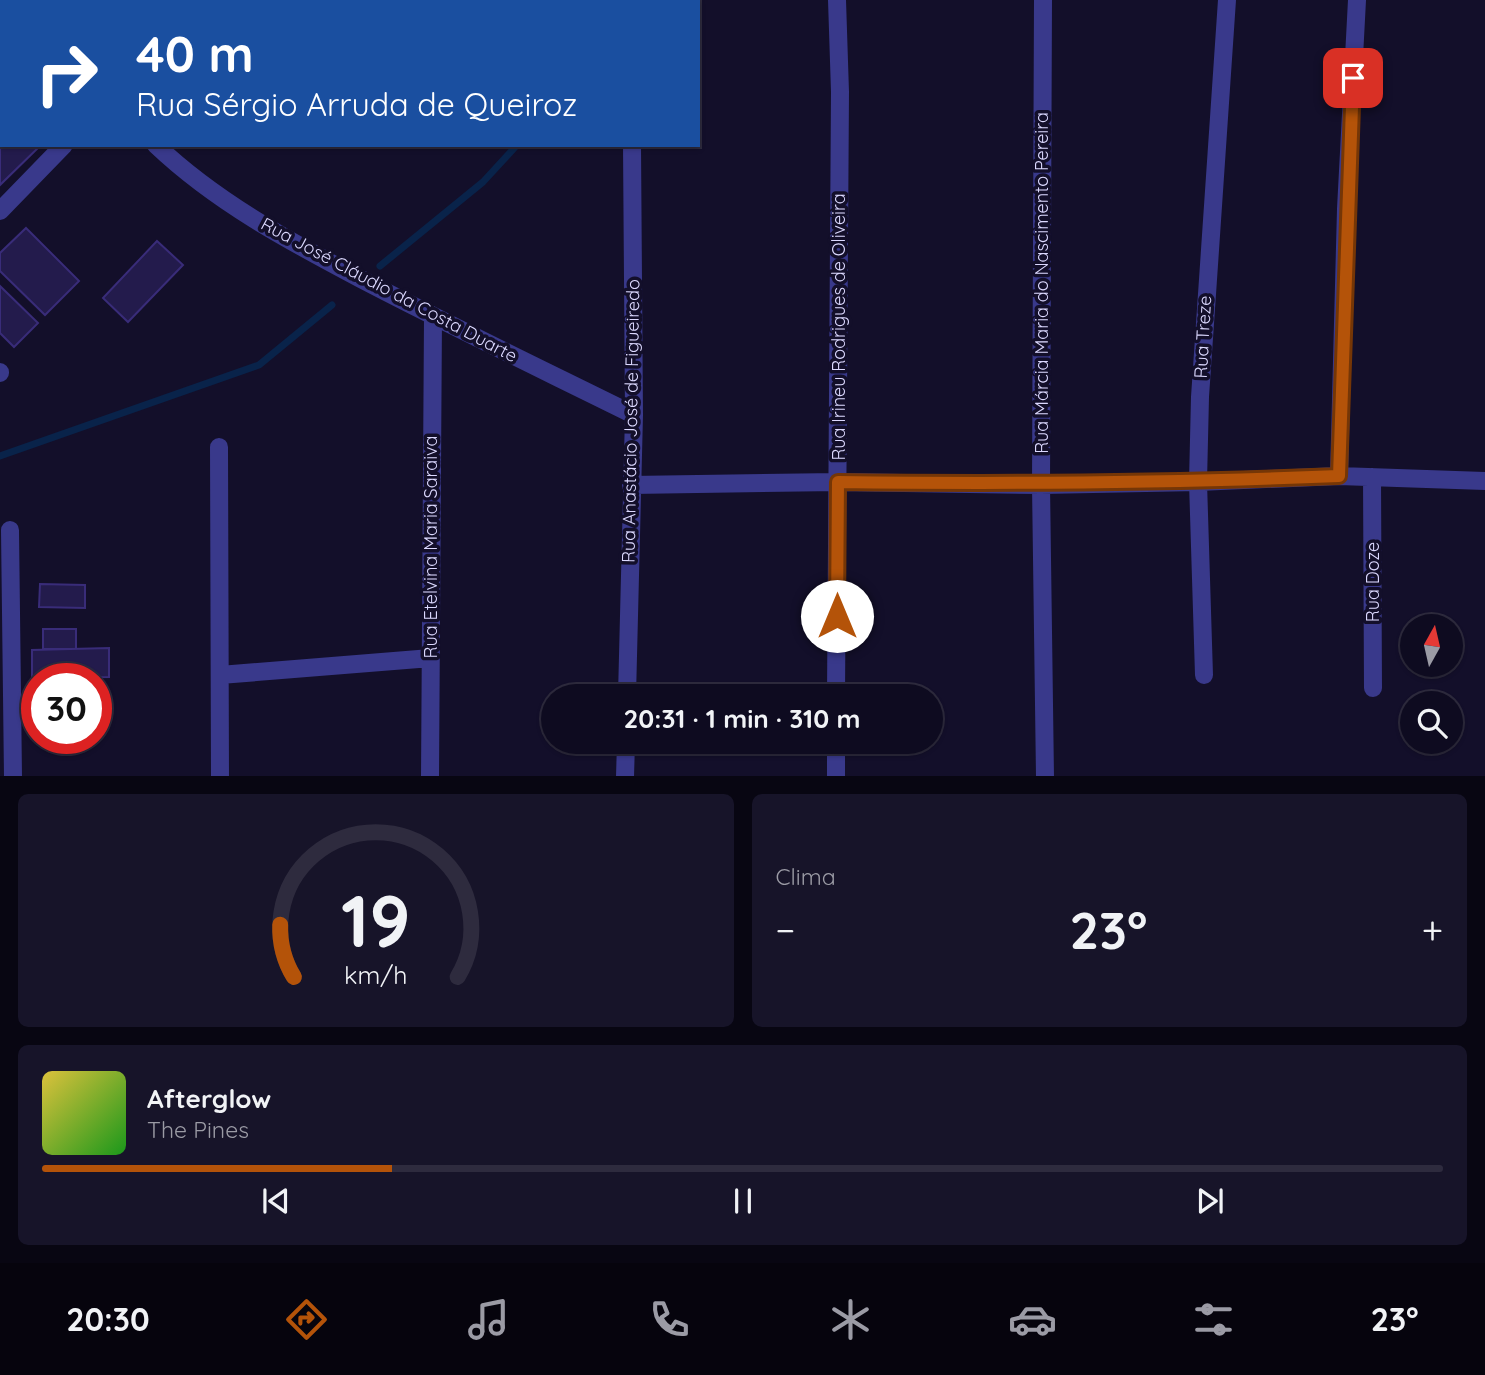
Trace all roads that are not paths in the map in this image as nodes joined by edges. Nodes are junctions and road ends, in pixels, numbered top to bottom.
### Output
1 (837, 0) edge
2 (1043, 0) edge
3 (1227, 0) edge
4 (1357, 0) edge
5 (62, 147) edge
6 (158, 147) edge
7 (632, 147) edge
8 (0, 211) edge
9 (433, 317) junction
10 (634, 415) junction
11 (219, 447) dead end
12 (1339, 476) junction
13 (1372, 477) junction
14 (1485, 481) edge
15 (838, 482) junction
16 (1198, 482) junction
17 (631, 485) junction
18 (1041, 485) junction
19 (10, 530) dead end
20 (430, 658) junction
21 (219, 675) junction
22 (1204, 676) dead end
23 (627, 684) edge
24 (836, 684) edge
25 (1373, 688) dead end
26 (626, 754) edge
27 (836, 754) edge
28 (13, 776) edge
29 (220, 776) edge
30 (430, 776) edge
31 (625, 776) edge
32 (836, 776) edge
33 (1045, 776) edge

1 - 15 street, Rua Irineu Rodrigues de Oliveira
2 - 18 street, Rua Márcia Maria do Nascimento Pereira
3 - 16 street, Rua Treze
4 - 12 street
5 - 8 street
6 - 9 street, Rua José Cláudio da Costa Duarte
7 - 10 street, Rua Anastácio José de Figueiredo
9 - 10 street, Rua José Cláudio da Costa Duarte
9 - 20 street, Rua Etelvina Maria Saraiva
10 - 17 street, Rua Anastácio José de Figueiredo
11 - 21 street
12 - 13 street
12 - 16 street
13 - 14 street
13 - 25 street, Rua Doze
15 - 17 street
15 - 18 street
15 - 24 street, Rua Irineu Rodrigues de Oliveira
16 - 18 street
16 - 22 street, Rua Treze
17 - 23 street, Rua Anastácio José de Figueiredo
18 - 33 street, Rua Márcia Maria do Nascimento Pereira
19 - 28 street
20 - 21 street
20 - 30 street, Rua Etelvina Maria Saraiva
21 - 29 street
26 - 31 street
27 - 32 street

